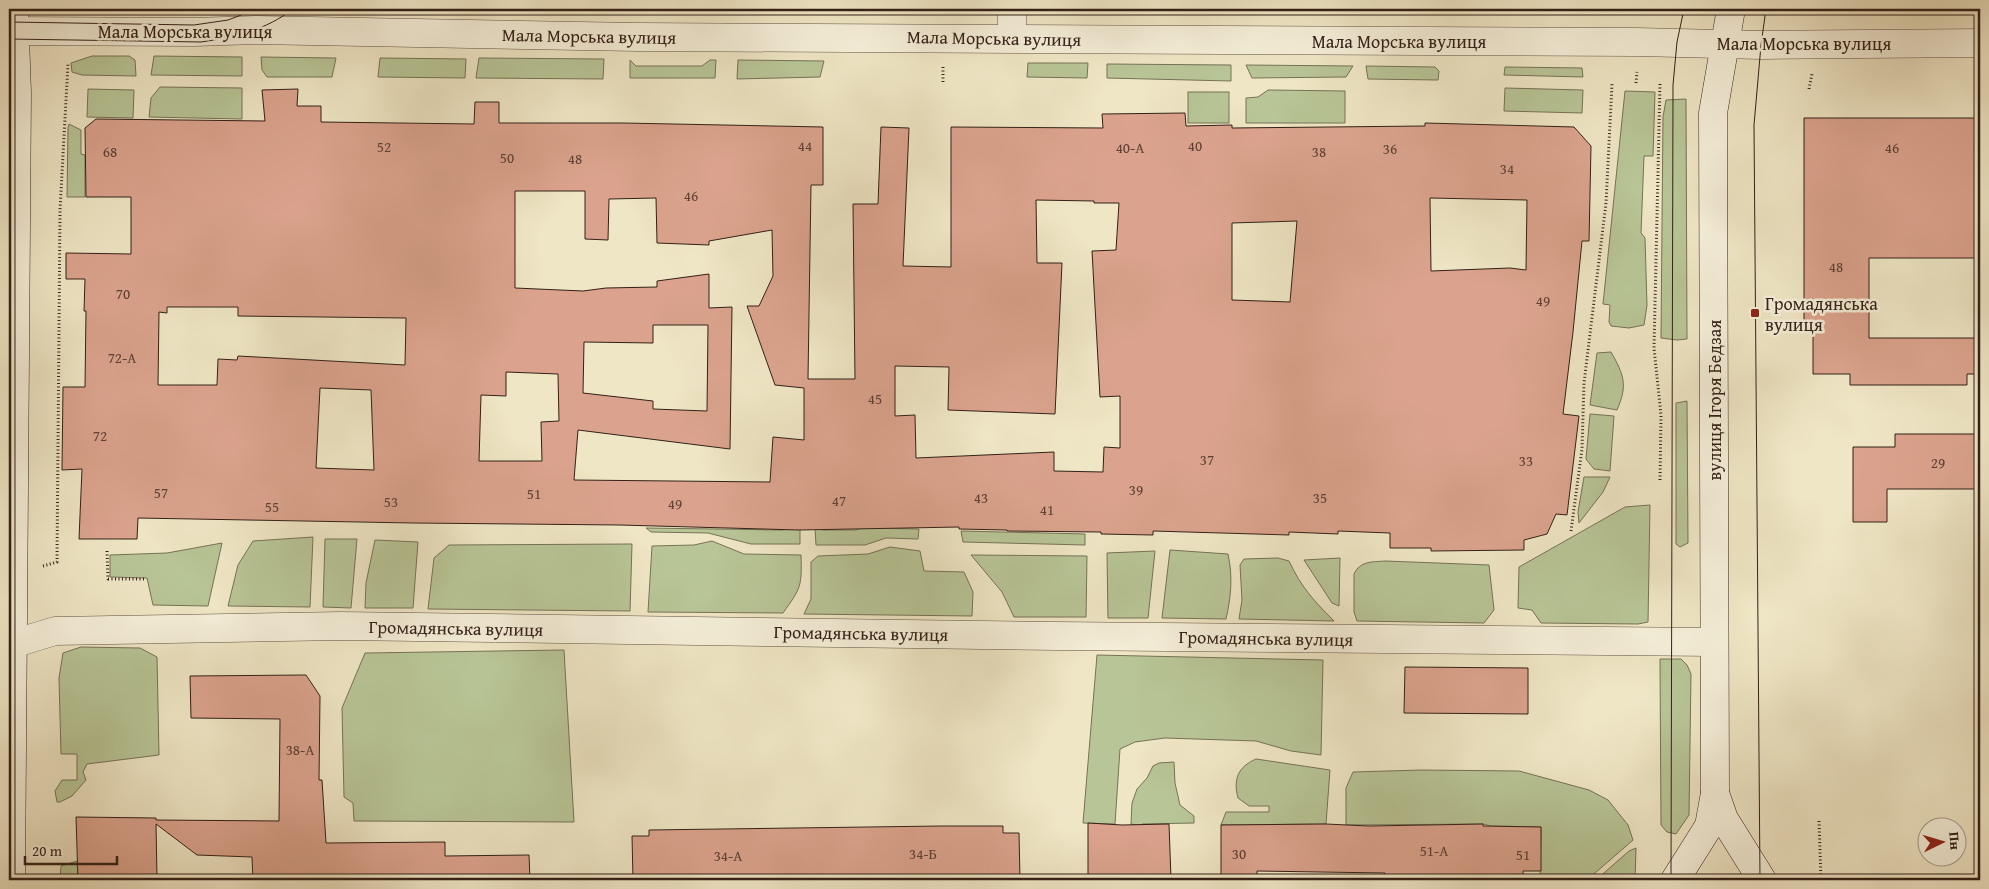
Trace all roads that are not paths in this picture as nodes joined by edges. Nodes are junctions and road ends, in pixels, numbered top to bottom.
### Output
1 (1012, 9) edge
2 (1731, 9) edge
3 (339, 20) edge
4 (12, 24) edge
5 (1012, 38) junction
6 (1980, 43) edge
7 (1725, 44) junction
8 (1714, 642) junction
9 (11, 644) edge
10 (1715, 793) junction
11 (11, 880) edge
12 (1675, 880) edge
13 (1762, 880) edge

1 - 5 street
2 - 7 street, вулиця Ігоря Бедзая
3 - 4 street, Мала Морська вулиця
3 - 5 street, Мала Морська вулиця
4 - 9 street
5 - 7 street, Мала Морська вулиця
6 - 7 street, Мала Морська вулиця
7 - 8 street, вулиця Ігоря Бедзая
8 - 9 street, Громадянська вулиця
8 - 10 street, вулиця Ігоря Бедзая
9 - 11 street
10 - 12 street, вулиця Ігоря Бедзая
10 - 13 street, вулиця Ігоря Бедзая

